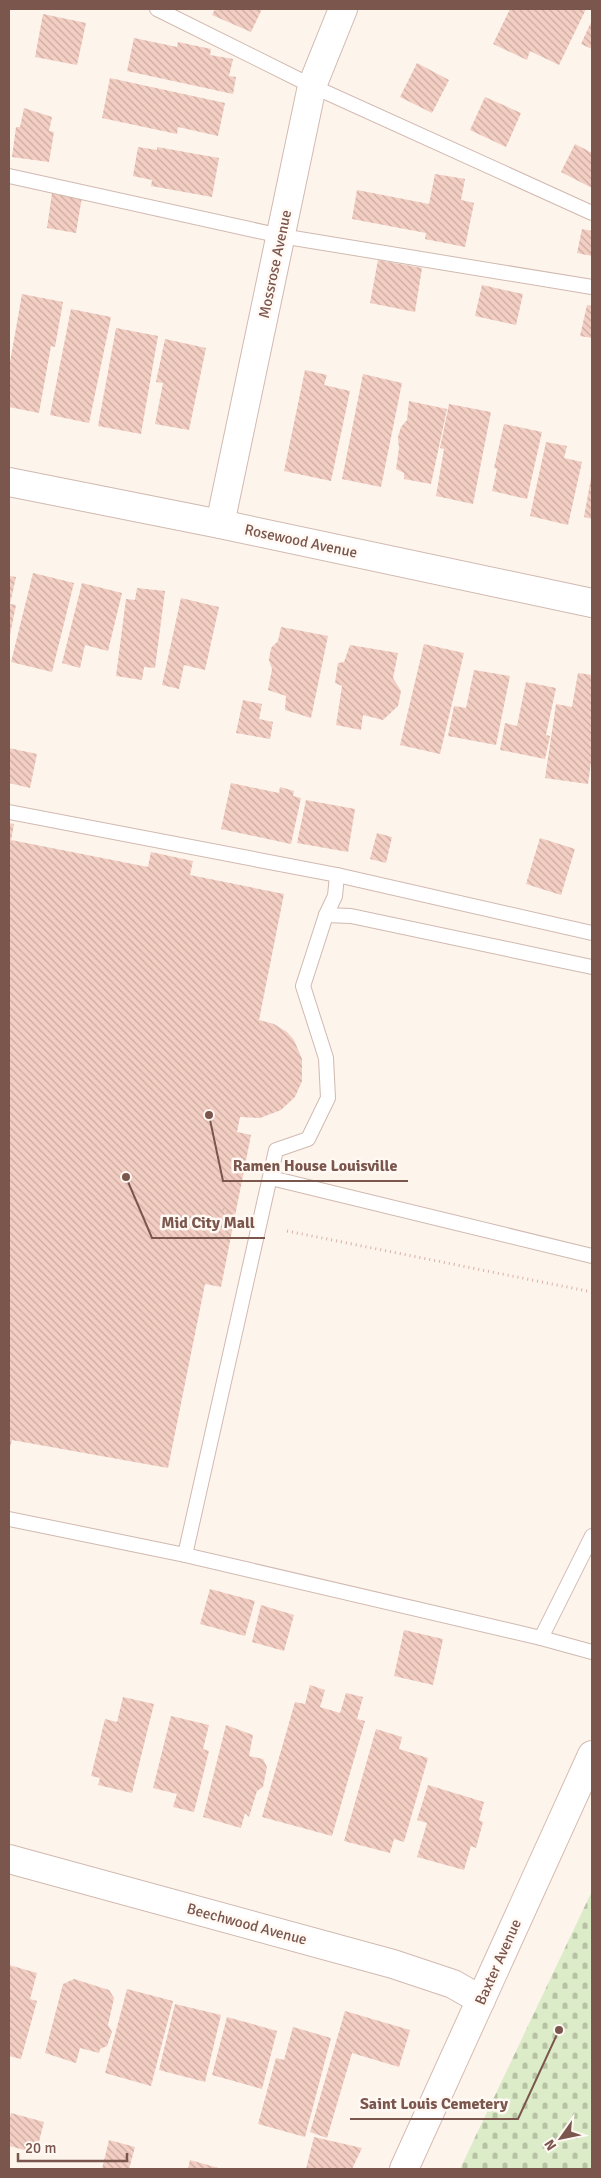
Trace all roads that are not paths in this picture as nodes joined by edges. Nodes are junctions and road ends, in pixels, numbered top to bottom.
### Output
1 (158, 9) edge
2 (344, 9) edge
3 (312, 86) junction
4 (9, 176) edge
5 (592, 213) edge
6 (281, 236) junction
7 (592, 287) edge
8 (9, 482) edge
9 (220, 524) junction
10 (592, 603) edge
11 (9, 812) edge
12 (337, 875) junction
13 (326, 916) junction
14 (592, 933) edge
15 (592, 967) edge
16 (271, 1178) junction
17 (592, 1256) edge
18 (9, 1519) edge
19 (592, 1536) edge
20 (185, 1556) junction
21 (540, 1638) junction
22 (592, 1652) edge
23 (592, 1755) edge
24 (9, 1859) edge
25 (481, 2000) junction
26 (404, 2169) edge

1 - 3 lane
2 - 3 street, Mossrose Avenue
3 - 5 lane
3 - 6 street, Mossrose Avenue
4 - 6 lane
6 - 7 lane
6 - 9 street, Mossrose Avenue
8 - 9 street, Rosewood Avenue
9 - 10 street, Rosewood Avenue
11 - 12 lane
12 - 13 lane
12 - 14 lane
13 - 15 lane
13 - 16 lane
16 - 17 lane
16 - 20 lane
18 - 20 lane
19 - 21 lane
20 - 21 lane
21 - 22 lane
23 - 25 street, Baxter Avenue
24 - 25 street, Beechwood Avenue
25 - 26 street, Baxter Avenue

